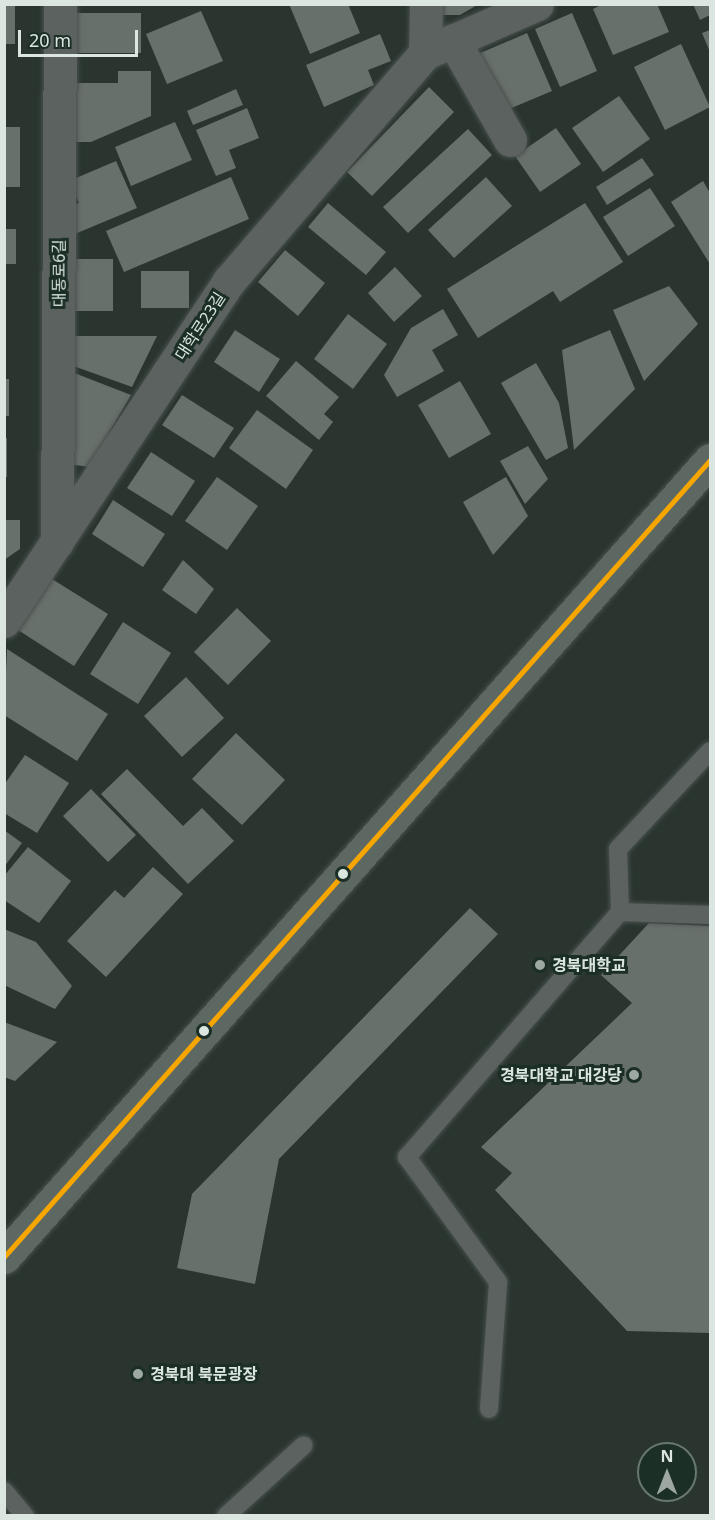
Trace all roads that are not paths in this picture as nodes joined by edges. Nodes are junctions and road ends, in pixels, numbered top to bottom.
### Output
1 (60, 4) edge
2 (426, 4) edge
3 (537, 4) edge
4 (439, 47) junction
5 (510, 140) dead end
6 (711, 460) edge
7 (57, 542) junction
8 (4, 571) edge
9 (38, 571) junction
10 (4, 621) edge
11 (711, 751) edge
12 (620, 912) junction
13 (711, 915) edge
14 (4, 1257) edge
15 (489, 1410) dead end
16 (304, 1445) dead end
17 (4, 1491) edge
18 (25, 1515) edge
19 (226, 1515) edge

1 - 7 street, 대동로6길
2 - 4 street
3 - 4 street, 대학로23길
4 - 5 street
4 - 7 street, 대학로23길
6 - 14 main road
7 - 9 street, 대학로23길
8 - 9 street
9 - 10 street, 대학로23길
11 - 12 lane
12 - 13 lane
12 - 15 lane
16 - 19 lane
17 - 18 lane

